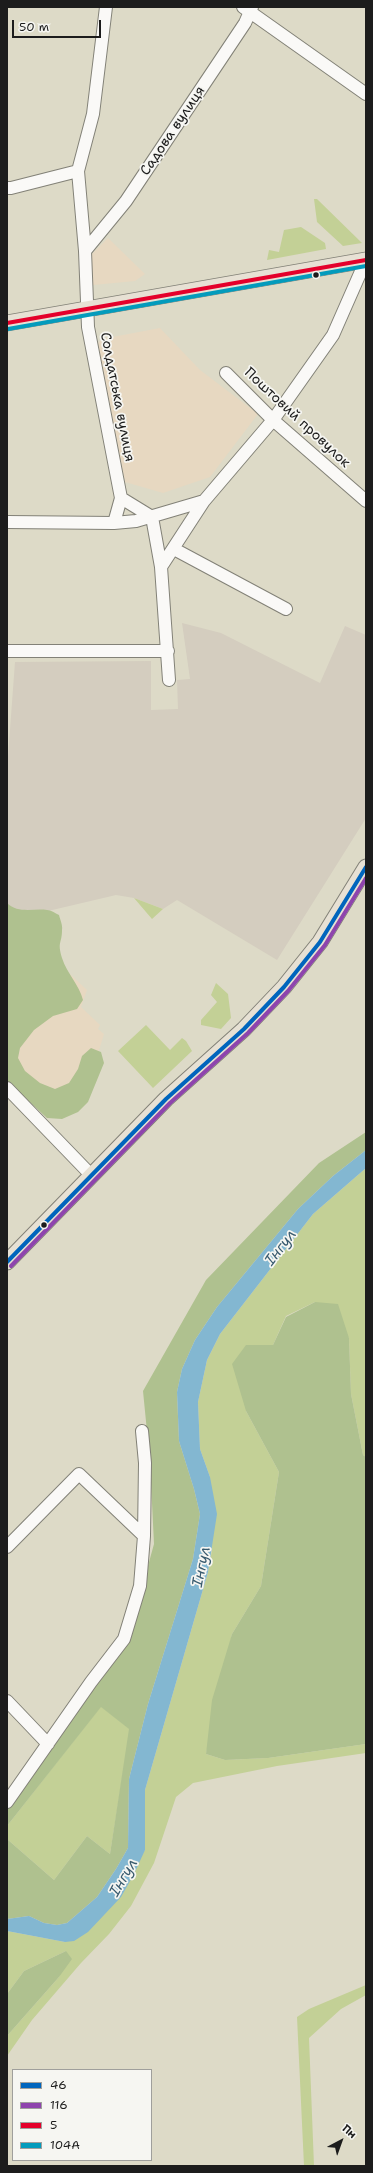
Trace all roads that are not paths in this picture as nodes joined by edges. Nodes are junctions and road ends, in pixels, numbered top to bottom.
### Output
1 (106, 7) edge
2 (249, 9) edge
3 (366, 94) edge
4 (78, 171) junction
5 (7, 188) edge
6 (85, 251) junction
7 (366, 260) edge
8 (88, 308) junction
9 (7, 323) edge
10 (226, 374) dead end
11 (273, 420) junction
12 (121, 498) junction
13 (204, 501) junction
14 (366, 501) edge
15 (152, 517) junction
16 (7, 522) edge
17 (114, 523) junction
18 (174, 549) junction
19 (162, 567) junction
20 (286, 609) dead end
21 (7, 651) edge
22 (168, 651) junction
23 (169, 680) dead end
24 (366, 867) edge
25 (7, 1088) edge
26 (91, 1175) junction
27 (7, 1262) edge
28 (142, 1431) dead end
29 (144, 1536) junction
30 (7, 1547) edge
31 (7, 1701) edge
32 (48, 1744) junction
33 (7, 1802) edge

1 - 4 street, Солдатська вулиця
2 - 3 street
2 - 6 street, Садова вулиця
4 - 5 street
4 - 6 street, Солдатська вулиця
6 - 8 street, Солдатська вулиця
7 - 8 main road
7 - 11 street
8 - 9 main road
8 - 12 street, Солдатська вулиця
10 - 11 street, Поштовий провулок
11 - 13 street
11 - 14 street, Поштовий провулок
12 - 15 street
12 - 17 street
13 - 15 street
13 - 18 street
15 - 17 street
15 - 19 street
16 - 17 street
18 - 19 street
18 - 20 street
19 - 22 street
21 - 22 street
22 - 23 street
24 - 26 main road
25 - 26 street
26 - 27 main road
28 - 29 street
29 - 30 street
29 - 32 street
31 - 32 street
32 - 33 street

